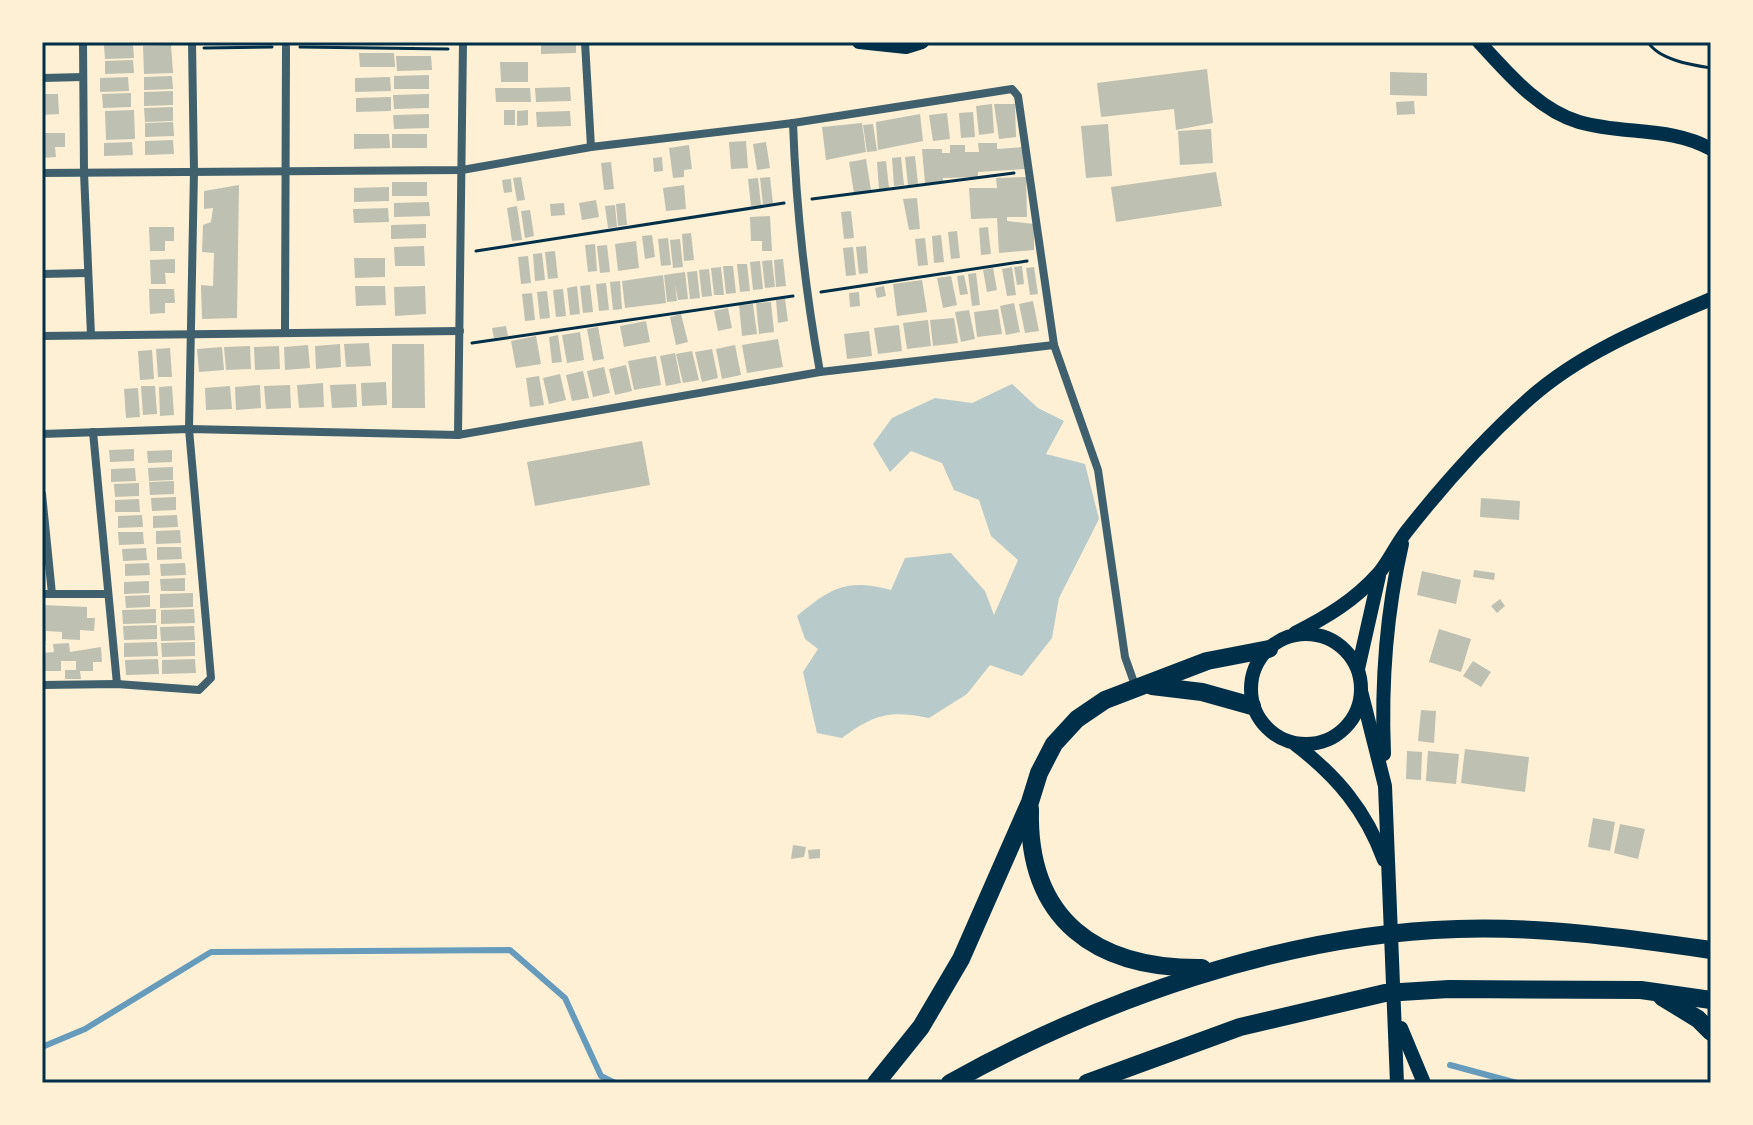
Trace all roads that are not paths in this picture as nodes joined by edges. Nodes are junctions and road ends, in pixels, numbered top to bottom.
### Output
1 (83, 42) edge
2 (585, 42) edge
3 (859, 42) edge
4 (922, 42) edge
5 (1479, 42) edge
6 (192, 45) edge
7 (463, 46) edge
8 (286, 47) road end
9 (83, 77) junction
10 (42, 78) edge
11 (793, 123) junction
12 (591, 147) junction
13 (1711, 149) edge
14 (462, 170) junction
15 (194, 171) junction
16 (42, 173) edge
17 (84, 173) junction
18 (283, 174) junction
19 (87, 273) junction
20 (42, 274) edge
21 (1711, 299) edge
22 (460, 331) junction
23 (192, 332) junction
24 (285, 332) junction
25 (91, 335) junction
26 (42, 336) edge
27 (1054, 345) junction
28 (820, 372) junction
29 (189, 429) junction
30 (93, 432) junction
31 (42, 434) edge
32 (458, 435) junction
33 (42, 494) edge
34 (1404, 534) junction
35 (1380, 571) junction
36 (47, 594) edge
37 (108, 594) junction
38 (1295, 633) junction
39 (1269, 649) junction
40 (1358, 669) junction
41 (117, 684) junction
42 (42, 685) edge
43 (1143, 688) junction
44 (1361, 691) junction
45 (1252, 706) junction
46 (1296, 745) junction
47 (1385, 786) junction
48 (1030, 802) junction
49 (1389, 874) junction
50 (1711, 950) edge
51 (1213, 968) junction
52 (1641, 990) junction
53 (1711, 1000) edge
54 (1394, 1003) junction
55 (1711, 1032) edge
56 (876, 1083) edge
57 (950, 1083) edge
58 (1087, 1083) edge
59 (1395, 1083) edge
60 (1424, 1083) edge

1 - 9 street
2 - 12 street
3 - 4 main road
5 - 13 main road
6 - 15 street
7 - 14 street
8 - 18 street
9 - 10 street
9 - 17 street
11 - 12 street
11 - 27 street
11 - 28 street
12 - 14 street
14 - 18 street
14 - 22 street
15 - 17 street
15 - 18 street
15 - 23 street
16 - 17 street
17 - 19 street
18 - 24 street
19 - 20 street
19 - 25 street
21 - 34 main road
22 - 24 street
22 - 32 street
23 - 24 street
23 - 25 street
23 - 29 street
25 - 26 street
27 - 28 street
27 - 43 street
28 - 32 street
29 - 30 street
29 - 32 street
29 - 41 street
30 - 31 street
30 - 37 street
33 - 36 street
34 - 35 main road
34 - 47 main road
35 - 38 main road
35 - 40 main road
36 - 37 street
37 - 41 street
38 - 39 main road
38 - 40 main road
39 - 43 highway
39 - 45 main road
40 - 44 main road
41 - 42 street
43 - 45 highway
43 - 48 highway
44 - 46 main road
44 - 47 main road
45 - 46 main road
46 - 49 main road
47 - 49 main road
48 - 51 highway
48 - 56 highway
49 - 54 main road
50 - 51 highway
51 - 57 highway
52 - 53 highway
52 - 55 highway
52 - 58 highway
54 - 59 main road
54 - 60 main road

